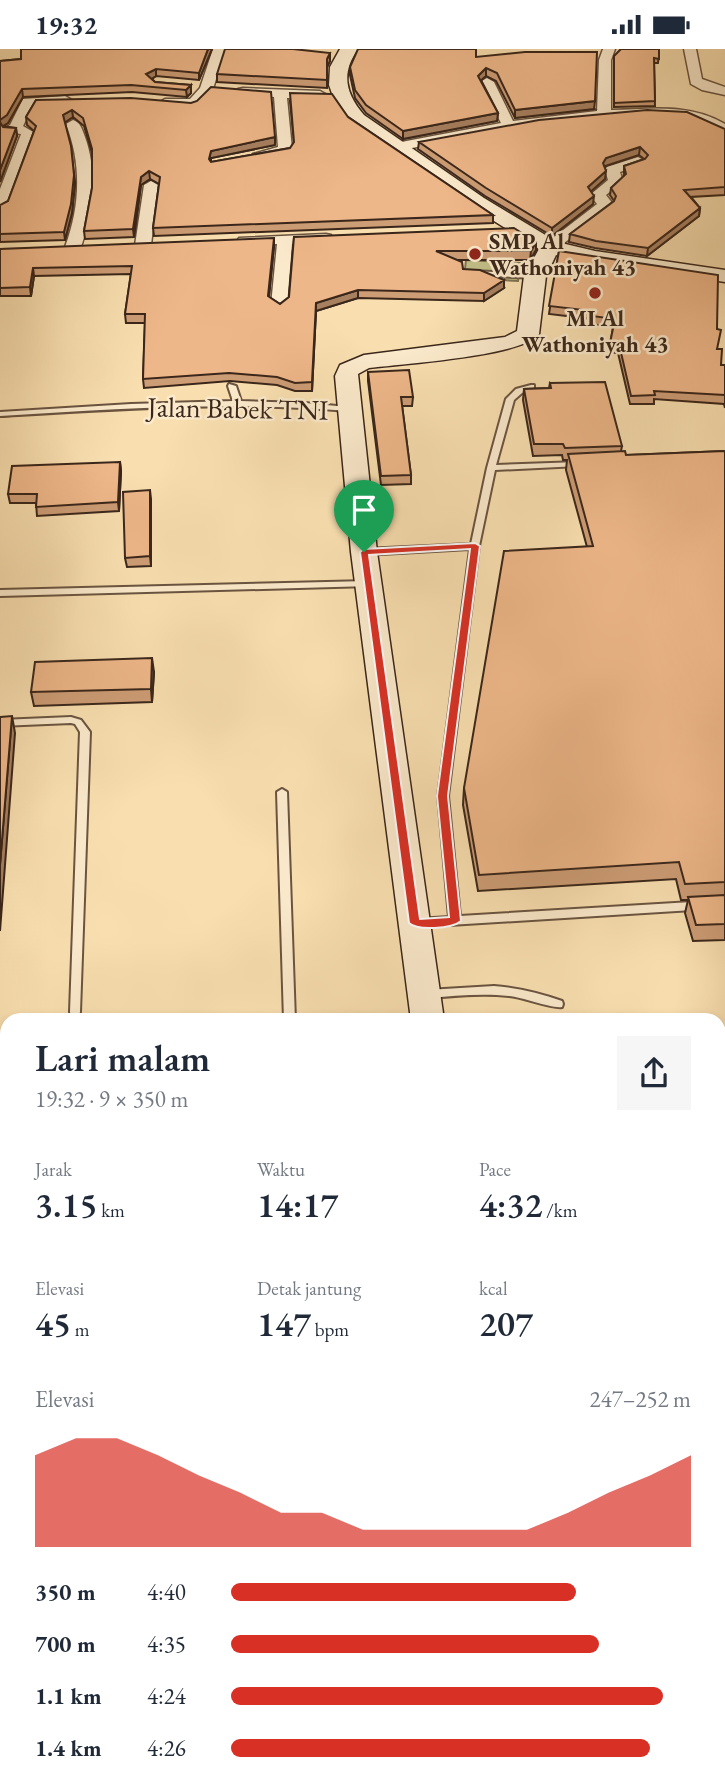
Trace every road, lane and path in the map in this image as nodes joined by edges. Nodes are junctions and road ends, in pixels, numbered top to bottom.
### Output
1 (219, 49) edge
2 (609, 49) edge
3 (690, 49) edge
4 (341, 53) edge
5 (487, 82) edge
6 (184, 86) edge
7 (219, 90) junction
8 (725, 91) edge
9 (280, 94) junction
10 (340, 95) junction
11 (83, 100) edge
12 (157, 101) edge
13 (604, 114) junction
14 (73, 124) edge
15 (509, 126) junction
16 (7, 129) edge
17 (725, 130) edge
18 (396, 147) junction
19 (243, 159) edge
20 (638, 161) edge
21 (151, 185) edge
22 (0, 208) edge
23 (520, 229) junction
24 (492, 230) edge
25 (340, 237) edge
26 (285, 240) junction
27 (233, 241) edge
28 (144, 245) edge
29 (72, 247) edge
30 (550, 247) junction
31 (467, 273) edge
32 (535, 276) junction
33 (725, 276) edge
34 (279, 305) edge
35 (232, 386) edge
36 (531, 387) edge
37 (237, 403) junction
38 (348, 409) junction
39 (0, 414) edge
40 (587, 464) edge
41 (491, 468) junction
42 (475, 546) junction
43 (364, 552) junction
44 (369, 584) junction
45 (0, 593) edge
46 (0, 723) edge
47 (282, 792) dead end
48 (725, 904) edge
49 (455, 921) junction
50 (415, 923) junction
51 (558, 1004) dead end
52 (426, 1007) edge
53 (75, 1012) dead end
54 (290, 1013) edge

1 - 7 street
2 - 13 street
3 - 8 street
4 - 10 street
5 - 15 street
6 - 7 street
7 - 9 street
7 - 12 street
9 - 10 street
9 - 19 street
10 - 18 street
11 - 16 street
13 - 15 street
13 - 17 street
14 - 29 street
15 - 18 street
16 - 22 street
18 - 23 street
20 - 30 street
21 - 28 street
23 - 24 street
23 - 30 street
25 - 26 street
26 - 27 street
26 - 34 street
30 - 32 street
30 - 33 street
31 - 32 lane
32 - 38 street
35 - 37 lane
36 - 41 lane
37 - 38 lane, Jalan Babek TNI
37 - 39 lane, Jalan Babek TNI
38 - 43 street, Jalan Babek TNI
40 - 41 lane
41 - 42 lane
42 - 43 lane
42 - 49 lane
43 - 44 street, Jalan Babek TNI
44 - 45 lane
44 - 50 street, Jalan Babek TNI
46 - 53 lane
47 - 54 lane
48 - 49 lane
49 - 50 lane
50 - 52 street, Jalan Babek TNI
51 - 52 lane

